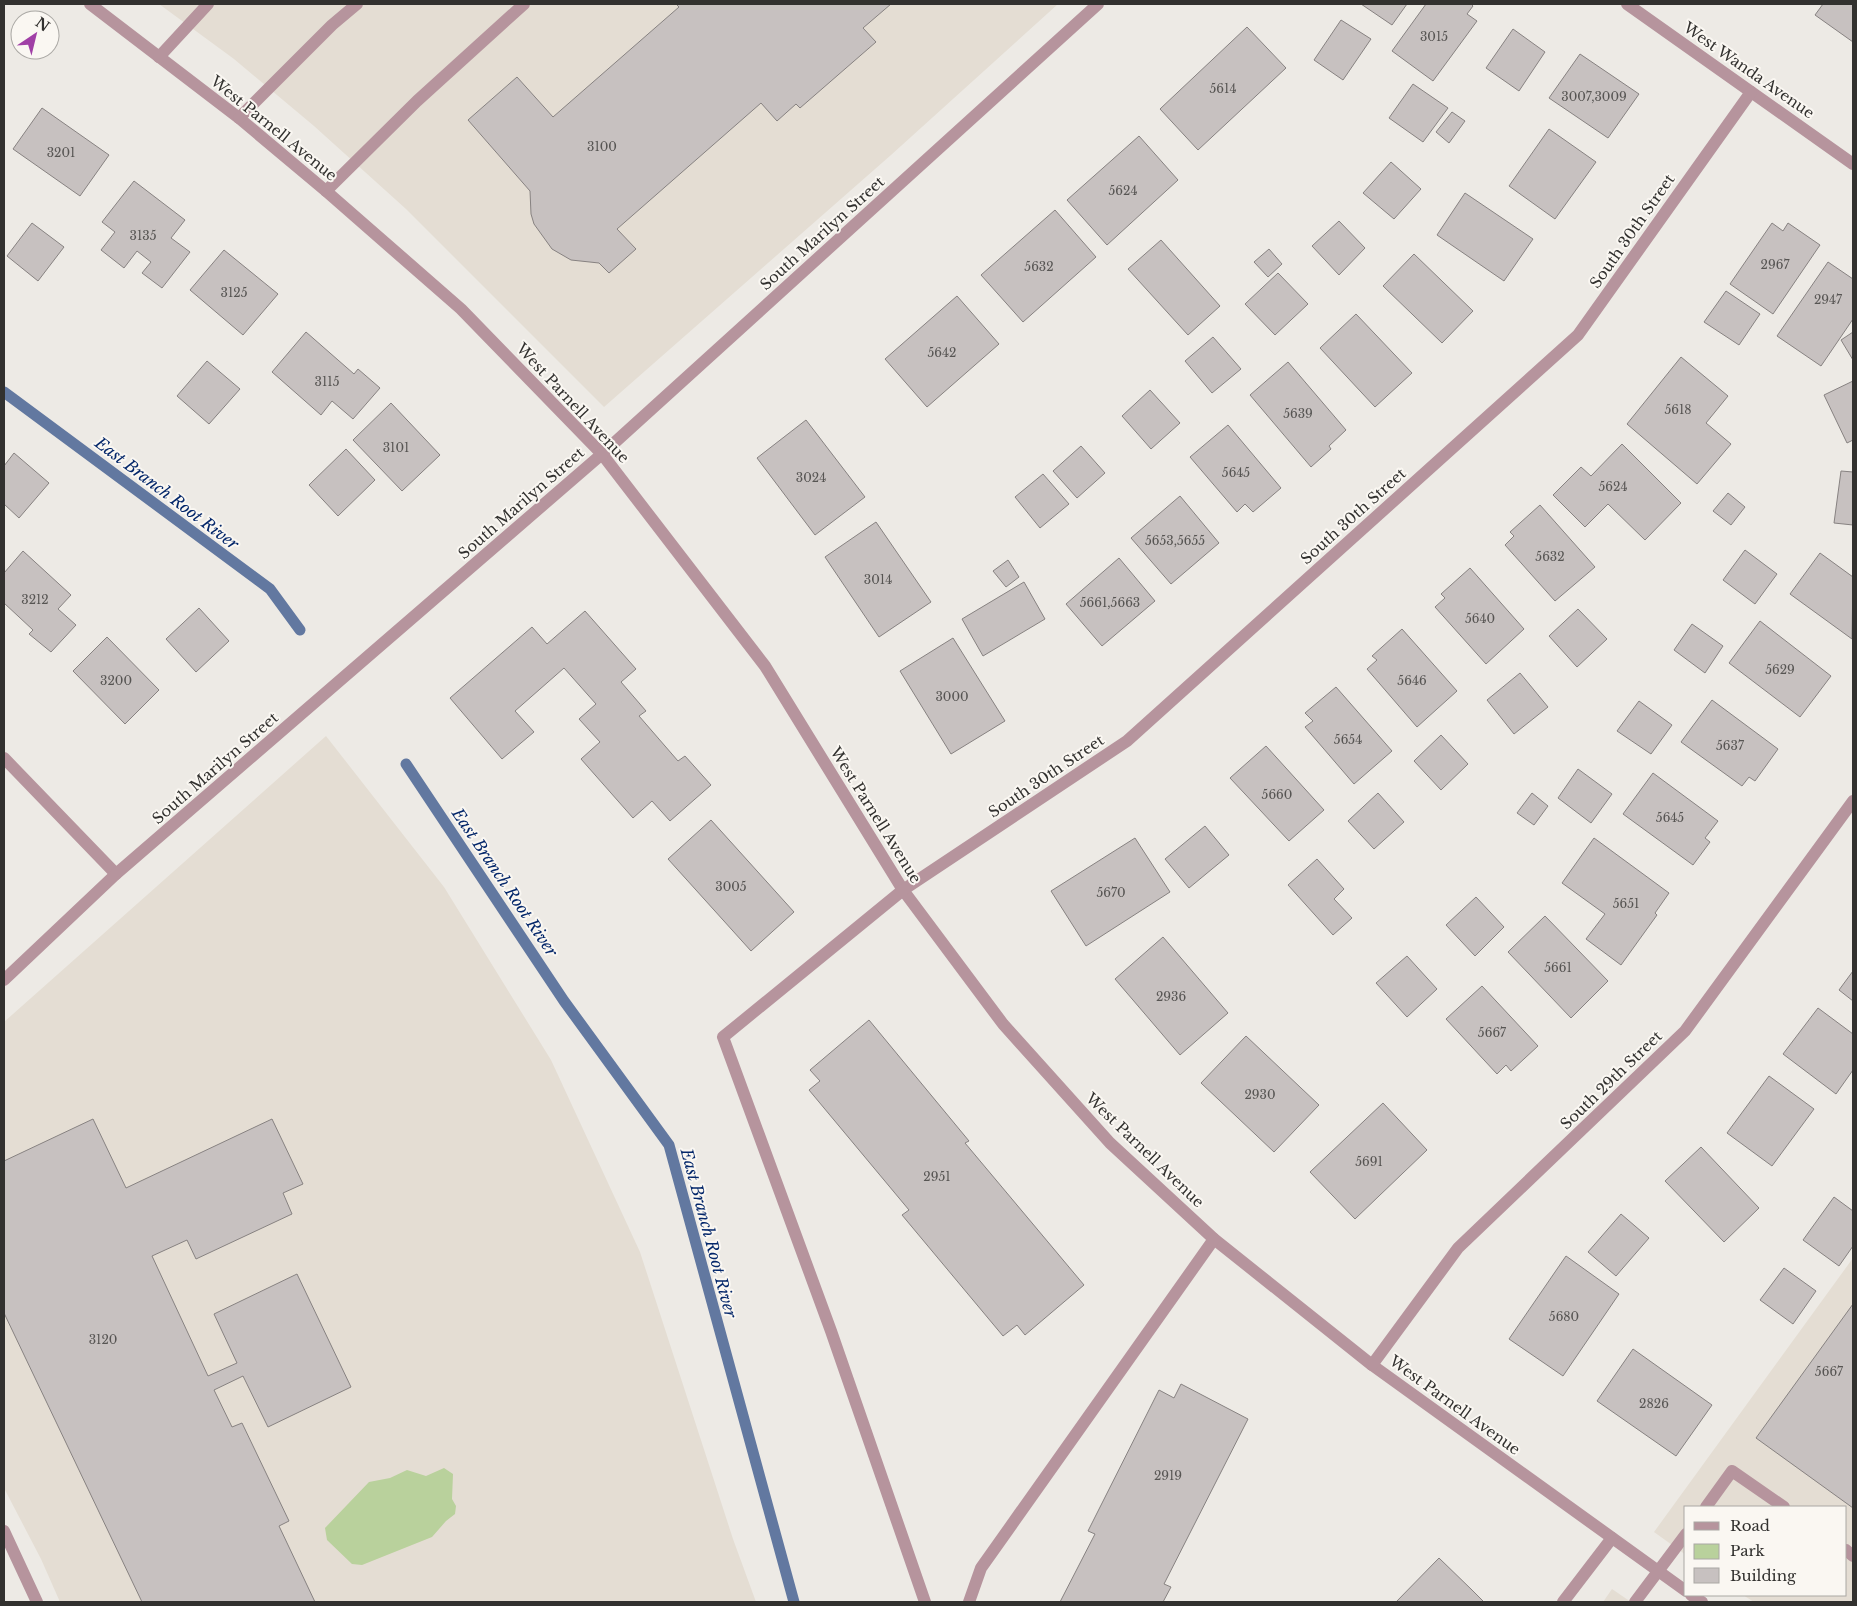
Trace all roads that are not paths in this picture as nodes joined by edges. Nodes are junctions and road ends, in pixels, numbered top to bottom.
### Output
1 (90, 4) edge
2 (208, 4) edge
3 (357, 4) edge
4 (524, 4) edge
5 (1098, 4) edge
6 (1627, 4) edge
7 (159, 57) junction
8 (1751, 92) junction
9 (239, 118) junction
10 (1853, 164) edge
11 (326, 191) junction
12 (602, 454) junction
13 (4, 758) edge
14 (1853, 800) edge
15 (116, 874) junction
16 (903, 890) junction
17 (4, 980) edge
18 (1214, 1239) junction
19 (1372, 1366) junction
20 (1707, 1506) edge
21 (1783, 1506) edge
22 (4, 1531) edge
23 (1684, 1537) edge
24 (1612, 1538) junction
25 (1659, 1571) junction
26 (1684, 1590) edge
27 (37, 1602) edge
28 (925, 1602) edge
29 (969, 1602) edge
30 (1563, 1602) edge
31 (1635, 1602) edge

1 - 7 street, West Parnell Avenue
2 - 7 street
3 - 9 street
4 - 11 street
5 - 12 street, South Marilyn Street
6 - 8 street, West Wanda Avenue
7 - 9 street, West Parnell Avenue
8 - 10 street, West Wanda Avenue
8 - 16 street, South 30th Street
9 - 11 street, West Parnell Avenue
11 - 12 street, West Parnell Avenue
12 - 15 street, South Marilyn Street
12 - 16 street, West Parnell Avenue
13 - 15 street
14 - 19 street, South 29th Street
15 - 17 street, South Marilyn Street
16 - 18 street, West Parnell Avenue
16 - 28 street, South 30th Street
18 - 19 street, West Parnell Avenue
18 - 29 street
19 - 24 street, West Parnell Avenue
20 - 21 street
22 - 27 street
23 - 25 street
24 - 25 street, West Parnell Avenue
24 - 30 street
25 - 26 street, West Parnell Avenue
25 - 31 street

